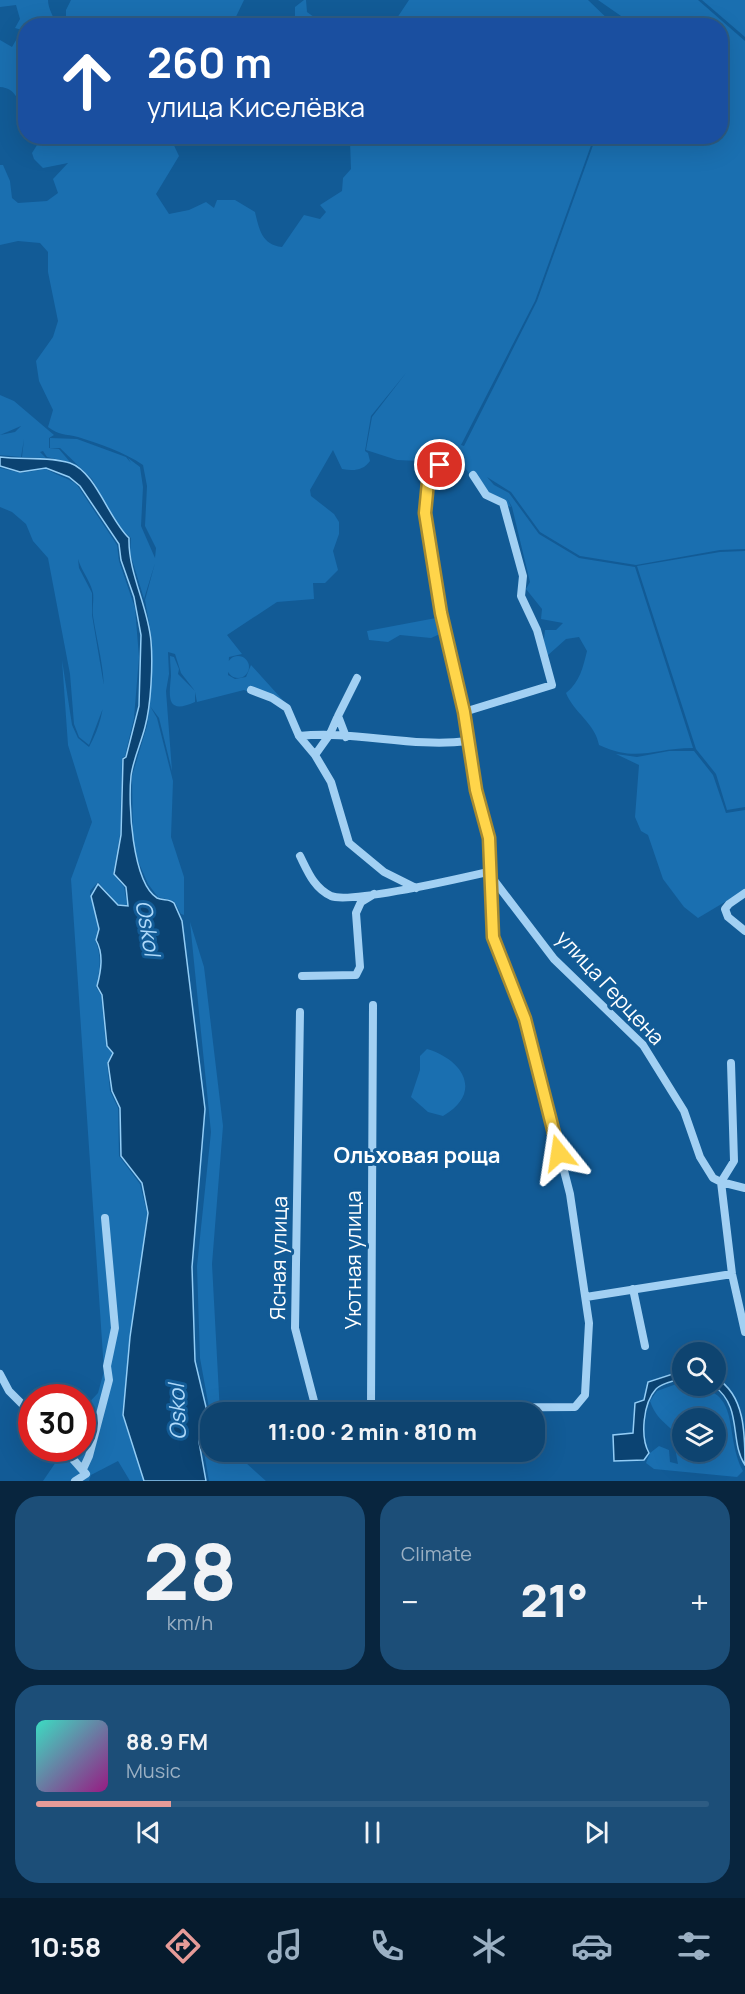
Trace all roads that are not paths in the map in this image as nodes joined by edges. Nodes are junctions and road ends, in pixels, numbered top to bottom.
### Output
1 (440, 465) dead end
2 (473, 475) dead end
3 (357, 678) dead end
4 (251, 690) dead end
5 (464, 712) junction
6 (338, 716) junction
7 (330, 734) junction
8 (298, 736) junction
9 (346, 737) junction
10 (468, 741) junction
11 (315, 755) junction
12 (300, 856) dead end
13 (492, 875) junction
14 (416, 888) junction
15 (745, 892) edge
16 (377, 893) junction
17 (745, 931) edge
18 (302, 976) dead end
19 (373, 1005) dead end
20 (300, 1012) dead end
21 (731, 1063) dead end
22 (721, 1182) junction
23 (745, 1188) edge
24 (105, 1218) dead end
25 (732, 1274) junction
26 (633, 1289) junction
27 (586, 1298) junction
28 (745, 1332) edge
29 (645, 1346) dead end
30 (0, 1374) edge
31 (18, 1400) edge
32 (315, 1402) edge
33 (371, 1402) edge
34 (545, 1407) edge
35 (75, 1462) edge
36 (84, 1472) junction
37 (75, 1481) edge

1 - 5 street
2 - 5 street
3 - 6 street
4 - 8 street
5 - 10 street
6 - 7 street
6 - 9 street
7 - 8 street
7 - 9 street
7 - 11 street
8 - 11 street
9 - 10 street
10 - 13 street
11 - 14 street
12 - 16 street
13 - 14 street
13 - 22 street, улица Герцена
13 - 27 street
14 - 16 street
15 - 17 street
16 - 18 street
19 - 33 street, Уютная улица
20 - 32 street, Ясная улица
21 - 22 street
22 - 23 street
22 - 25 street
24 - 36 street
25 - 26 street
25 - 28 street
26 - 27 street
26 - 29 street
27 - 34 street, Ясная улица
30 - 31 street
35 - 36 street
36 - 37 street

